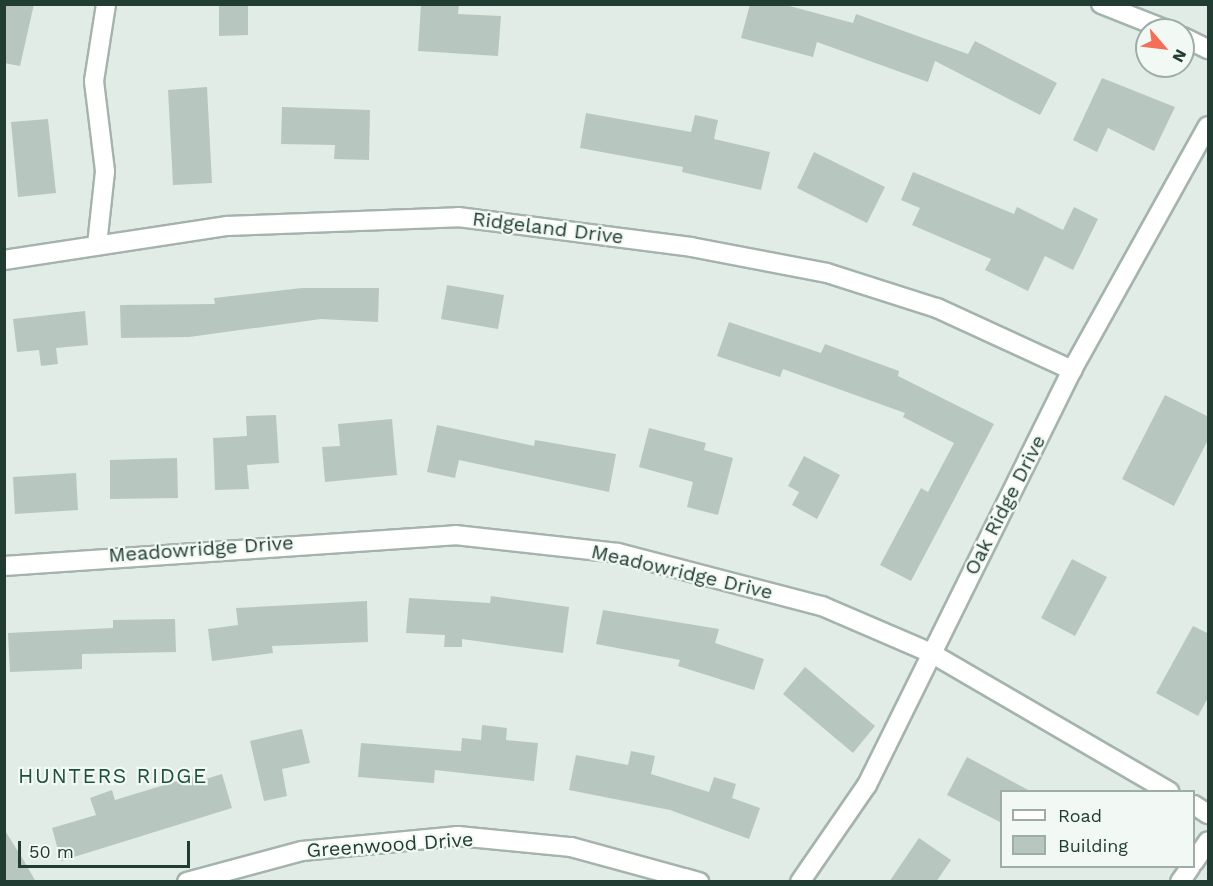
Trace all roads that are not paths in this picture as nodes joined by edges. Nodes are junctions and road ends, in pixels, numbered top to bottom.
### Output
1 (106, 4) edge
2 (1101, 4) edge
3 (1137, 18) edge
4 (1195, 43) edge
5 (1209, 49) edge
6 (1209, 126) edge
7 (97, 245) junction
8 (4, 260) edge
9 (1072, 370) junction
10 (4, 566) edge
11 (931, 653) junction
12 (1167, 790) edge
13 (1195, 806) edge
14 (1209, 814) edge
15 (1209, 841) edge
16 (1195, 861) edge
17 (1190, 868) edge
18 (187, 882) edge
19 (699, 882) edge
20 (800, 882) edge
21 (1180, 882) edge

1 - 7 street
2 - 3 street
4 - 5 street
6 - 9 street, Oak Ridge Drive
7 - 8 street, Ridgeland Drive
7 - 9 street, Ridgeland Drive
9 - 11 street, Oak Ridge Drive
10 - 11 street, Meadowridge Drive
11 - 12 street, Meadowridge Drive
11 - 20 street, Oak Ridge Drive
13 - 14 street
15 - 16 street
17 - 21 street
18 - 19 street, Greenwood Drive

